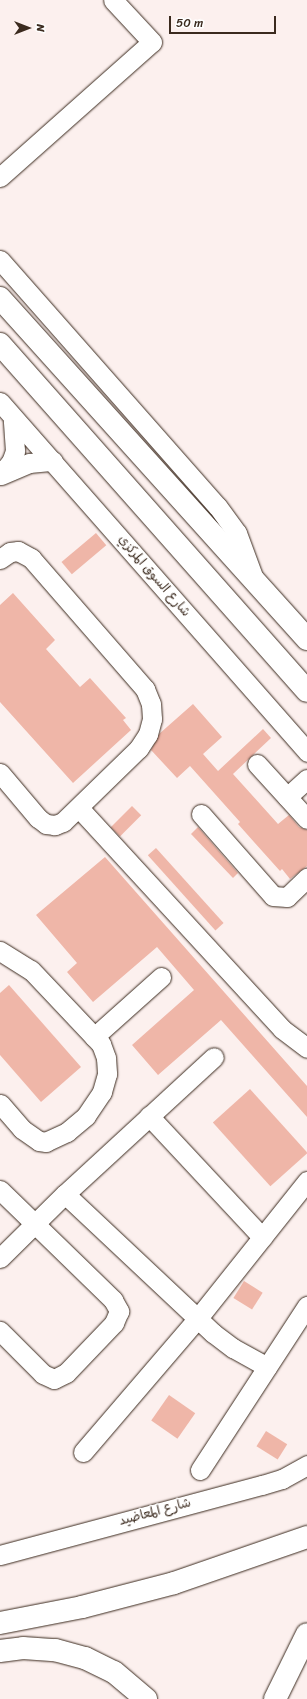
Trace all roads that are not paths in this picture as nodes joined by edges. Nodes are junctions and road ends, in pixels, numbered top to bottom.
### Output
1 (113, 0) edge
2 (0, 176) edge
3 (0, 260) edge
4 (0, 298) edge
5 (0, 344) edge
6 (0, 402) edge
7 (14, 420) junction
8 (53, 461) junction
9 (0, 476) edge
10 (0, 559) edge
11 (254, 579) junction
12 (307, 639) edge
13 (307, 691) edge
14 (307, 752) edge
15 (257, 764) dead end
16 (0, 773) edge
17 (307, 779) edge
18 (287, 797) junction
19 (79, 808) junction
20 (201, 814) dead end
21 (307, 819) edge
22 (307, 878) edge
23 (0, 951) edge
24 (161, 977) dead end
25 (94, 1037) junction
26 (307, 1048) edge
27 (214, 1057) dead end
28 (0, 1104) edge
29 (149, 1116) junction
30 (307, 1182) edge
31 (0, 1190) edge
32 (65, 1194) junction
33 (34, 1224) junction
34 (262, 1237) junction
35 (0, 1258) edge
36 (307, 1306) edge
37 (198, 1318) junction
38 (0, 1331) edge
39 (267, 1366) junction
40 (83, 1452) dead end
41 (307, 1465) edge
42 (200, 1470) dead end
43 (307, 1537) edge
44 (0, 1555) edge
45 (0, 1623) edge
46 (307, 1634) edge
47 (0, 1651) edge
48 (146, 1699) edge
49 (275, 1699) edge

1 - 2 street
3 - 11 street
4 - 11 main road
5 - 13 main road
6 - 7 street, شارع السوق المركزي
7 - 8 street, شارع السوق المركزي
7 - 9 street
8 - 9 street
8 - 14 street, شارع السوق المركزي
10 - 19 street
11 - 12 main road
15 - 18 street
16 - 19 street
17 - 18 street
18 - 21 street
19 - 26 street
20 - 22 street
23 - 25 street
24 - 25 street
25 - 28 street
27 - 29 street
29 - 32 street
29 - 34 street
30 - 34 street
31 - 33 street
32 - 33 street
32 - 37 street
33 - 35 street
33 - 38 street
34 - 37 street
36 - 39 street
37 - 39 street
37 - 40 street
39 - 42 street
41 - 44 street, شارع المعاضيد
43 - 45 main road
46 - 49 main road
47 - 48 main road

